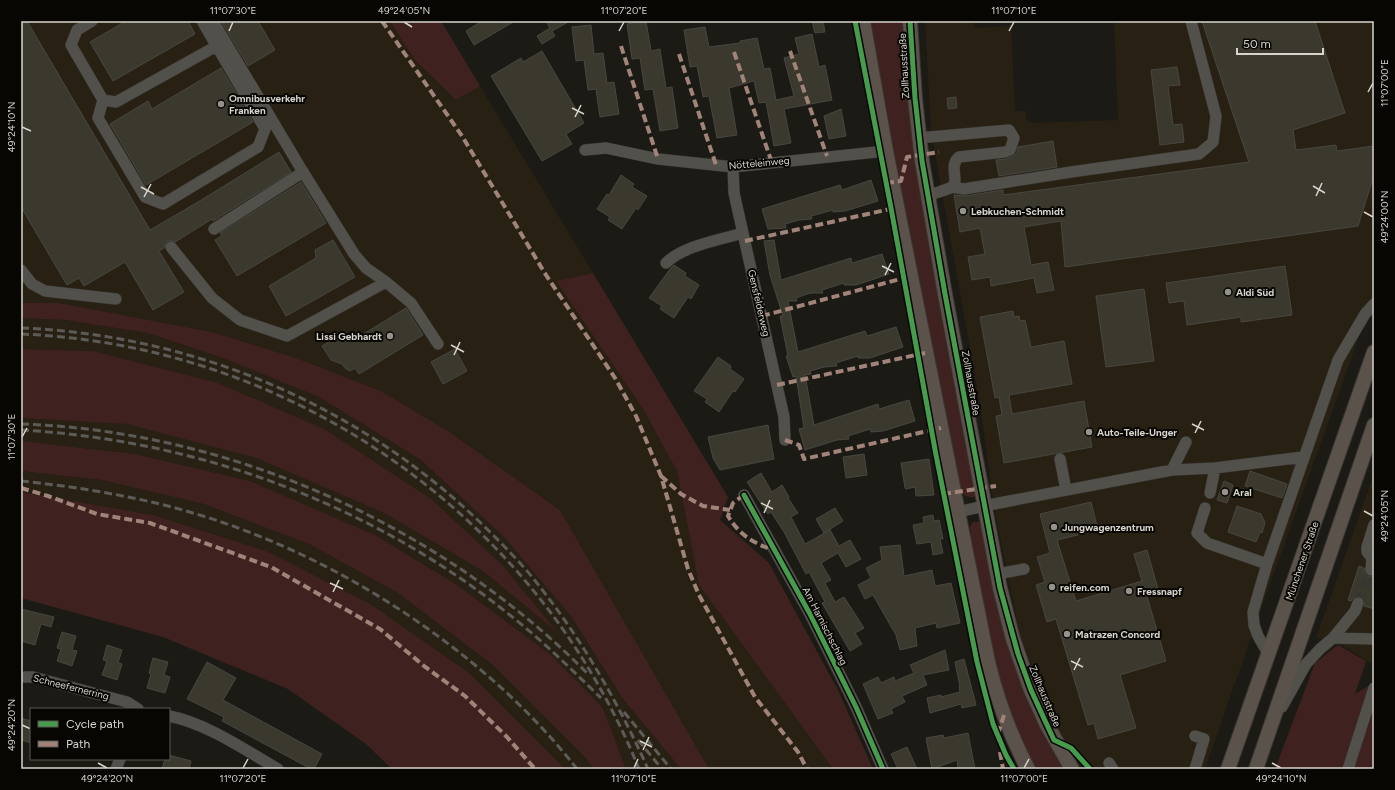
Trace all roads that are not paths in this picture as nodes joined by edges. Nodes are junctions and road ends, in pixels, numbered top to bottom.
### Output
1 (92, 21) edge
2 (202, 21) edge
3 (213, 21) edge
4 (863, 21) edge
5 (910, 21) edge
6 (1191, 21) edge
7 (221, 44) junction
8 (103, 100) junction
9 (918, 138) junction
10 (585, 150) dead end
11 (886, 151) junction
12 (733, 167) junction
13 (303, 172) junction
14 (952, 187) junction
15 (928, 196) junction
16 (214, 229) dead end
17 (743, 233) junction
18 (171, 247) dead end
19 (666, 263) dead end
20 (21, 270) edge
21 (386, 282) junction
22 (116, 299) dead end
23 (1374, 304) edge
24 (438, 344) dead end
25 (1374, 352) edge
26 (1374, 425) edge
27 (785, 440) dead end
28 (1186, 442) dead end
29 (1303, 457) junction
30 (1060, 458) dead end
31 (1215, 468) junction
32 (1172, 470) junction
33 (1066, 490) junction
34 (1210, 493) dead end
35 (744, 495) dead end
36 (984, 506) junction
37 (1205, 508) dead end
38 (957, 512) junction
39 (1374, 524) edge
40 (1267, 564) junction
41 (1024, 569) dead end
42 (1371, 570) dead end
43 (997, 574) junction
44 (1358, 603) tunnel mouth
45 (1333, 638) junction
46 (1374, 639) edge
47 (1269, 654) junction
48 (25, 677) dead end
49 (1374, 688) edge
50 (136, 708) edge
51 (170, 716) edge
52 (1271, 727) junction
53 (1195, 736) dead end
54 (278, 769) edge
55 (883, 769) edge
56 (1028, 769) edge
57 (1072, 769) edge
58 (1195, 769) edge
59 (1228, 769) edge
60 (1256, 769) edge
61 (1348, 769) edge

1 - 8 street
2 - 7 street
3 - 7 street
4 - 11 main road
5 - 9 main road, Zollhausstraße
6 - 14 street
7 - 8 street
7 - 8 street
7 - 13 street
9 - 14 street
9 - 15 main road, Zollhausstraße
10 - 12 street, Nötteleinweg
11 - 12 street, Nötteleinweg
11 - 38 main road
12 - 17 street, Gensfelderweg
13 - 16 street
13 - 21 street
14 - 15 street
15 - 36 main road, Zollhausstraße
17 - 19 street
17 - 27 street, Gensfelderweg
18 - 21 street
20 - 22 street
21 - 24 street
23 - 29 street
25 - 47 main road, Münchener Straße
26 - 52 main road
28 - 32 street
29 - 31 street
29 - 40 street
30 - 33 street
31 - 32 street
31 - 34 street
32 - 33 street
33 - 36 street
35 - 55 street, Am Harnischschlag
36 - 38 street
36 - 43 main road, Zollhausstraße
37 - 40 street
38 - 56 main road
39 - 42 street
40 - 47 street
41 - 43 street
43 - 57 main road, Zollhausstraße
44 - 45 street
45 - 46 street
45 - 52 street
47 - 59 main road, Münchener Straße
48 - 50 street, Schneefernerring
49 - 61 street
51 - 54 street
52 - 60 main road
53 - 58 street

